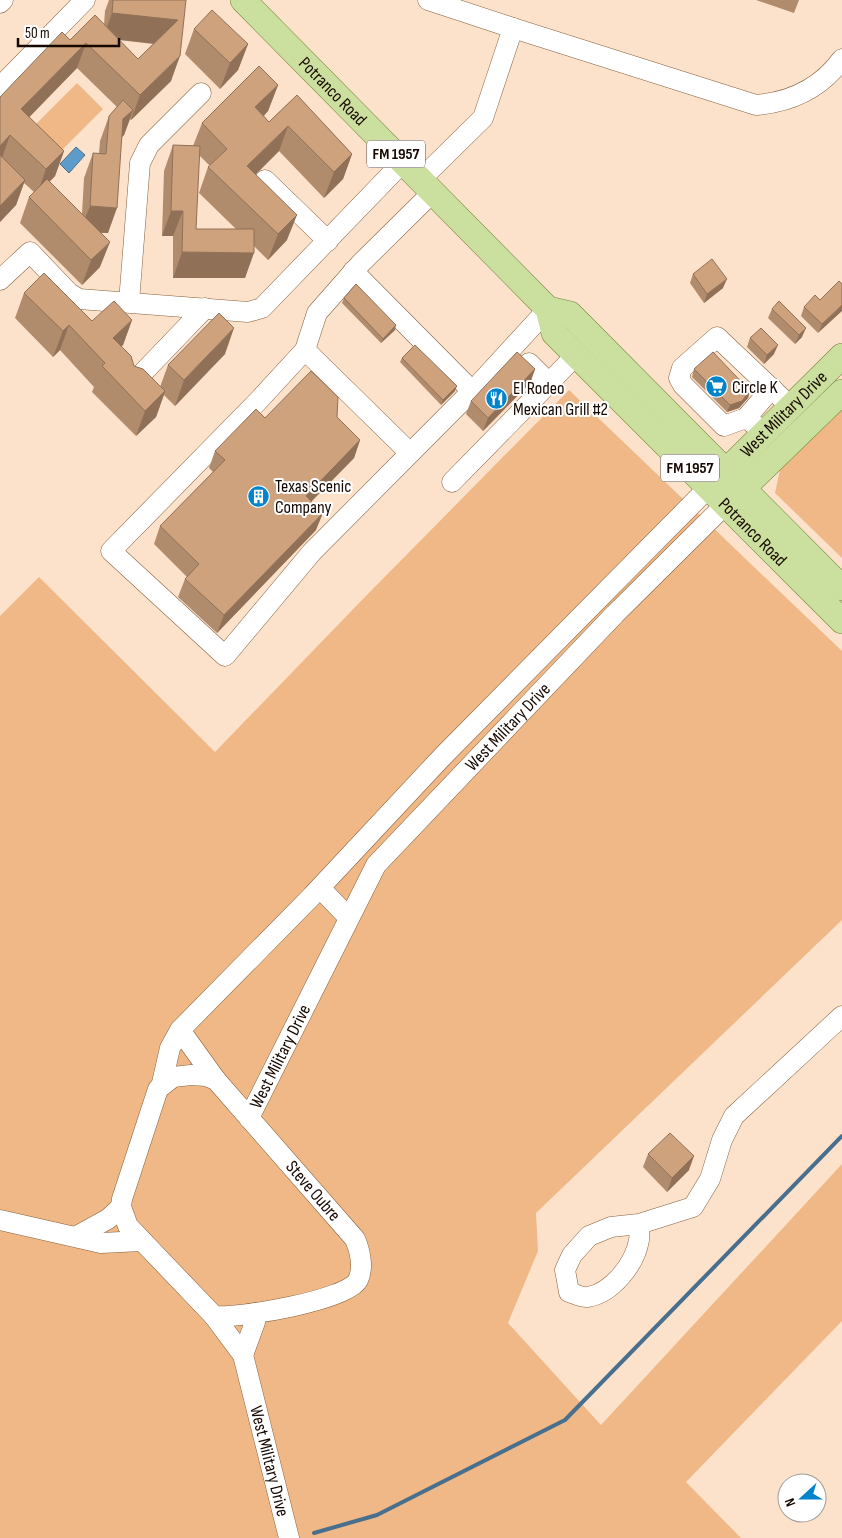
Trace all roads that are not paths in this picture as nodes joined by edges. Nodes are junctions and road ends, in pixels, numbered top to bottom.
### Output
1 (3, 0) edge
2 (86, 0) edge
3 (243, 0) edge
4 (428, 0) edge
5 (0, 3) edge
6 (513, 28) junction
7 (842, 59) edge
8 (0, 87) edge
9 (201, 93) dead end
10 (419, 178) junction
11 (265, 180) dead end
12 (328, 241) junction
13 (353, 271) junction
14 (0, 280) edge
15 (129, 302) junction
16 (205, 308) junction
17 (548, 309) junction
18 (306, 350) junction
19 (576, 354) junction
20 (842, 356) edge
21 (529, 363) edge
22 (132, 383) edge
23 (549, 383) junction
24 (772, 388) junction
25 (472, 391) junction
26 (842, 392) edge
27 (702, 404) junction
28 (791, 407) junction
29 (746, 418) junction
30 (680, 424) junction
31 (765, 433) junction
32 (410, 453) junction
33 (452, 482) dead end
34 (726, 488) junction
35 (842, 588) edge
36 (842, 621) edge
37 (443, 756) junction
38 (461, 774) junction
39 (320, 888) junction
40 (348, 917) junction
41 (842, 1016) edge
42 (180, 1030) junction
43 (216, 1080) junction
44 (162, 1083) junction
45 (249, 1118) junction
46 (121, 1207) junction
47 (0, 1220) edge
48 (640, 1224) dead end
49 (77, 1236) junction
50 (142, 1241) junction
51 (255, 1313) junction
52 (214, 1316) junction
53 (243, 1355) junction
54 (289, 1538) edge

1 - 5 street
2 - 8 street
3 - 10 main road, Potranco Road / FM 1957
4 - 6 street
6 - 7 street
6 - 10 street
9 - 15 street
10 - 12 street
10 - 13 street
10 - 17 main road, Potranco Road / FM 1957
11 - 12 street
12 - 16 street
13 - 18 street
13 - 25 street
14 - 15 street
15 - 16 street
16 - 22 street
17 - 19 main road, Potranco Road / FM 1957
17 - 25 street
17 - 30 main road, Potranco Road / FM 1957
18 - 32 street
18 - 32 street
19 - 23 street
19 - 34 main road, Potranco Road / FM 1957
20 - 28 main road, West Military Drive
21 - 23 street
23 - 33 street
24 - 27 street
24 - 28 street
24 - 29 street
25 - 32 street
26 - 34 main road, West Military Drive
27 - 29 street
27 - 30 street
28 - 31 main road, West Military Drive
29 - 31 street
30 - 34 main road, Potranco Road / FM 1957
31 - 34 main road, West Military Drive
34 - 35 main road, Potranco Road / FM 1957
34 - 36 main road, Potranco Road / FM 1957
34 - 37 street, West Military Drive
34 - 38 street, West Military Drive
37 - 38 street
37 - 39 street, West Military Drive
38 - 40 street, West Military Drive
39 - 40 street
39 - 42 street, West Military Drive
40 - 45 street, West Military Drive
41 - 48 street
42 - 43 street, Steve Oubre
42 - 44 street, West Military Drive
43 - 44 street
43 - 45 street, Steve Oubre
44 - 46 street
45 - 51 street, Steve Oubre
46 - 49 street
46 - 50 street
47 - 49 street
49 - 50 street
50 - 52 street
51 - 52 street, Steve Oubre
51 - 53 street
52 - 53 street, West Military Drive
53 - 54 street, West Military Drive

